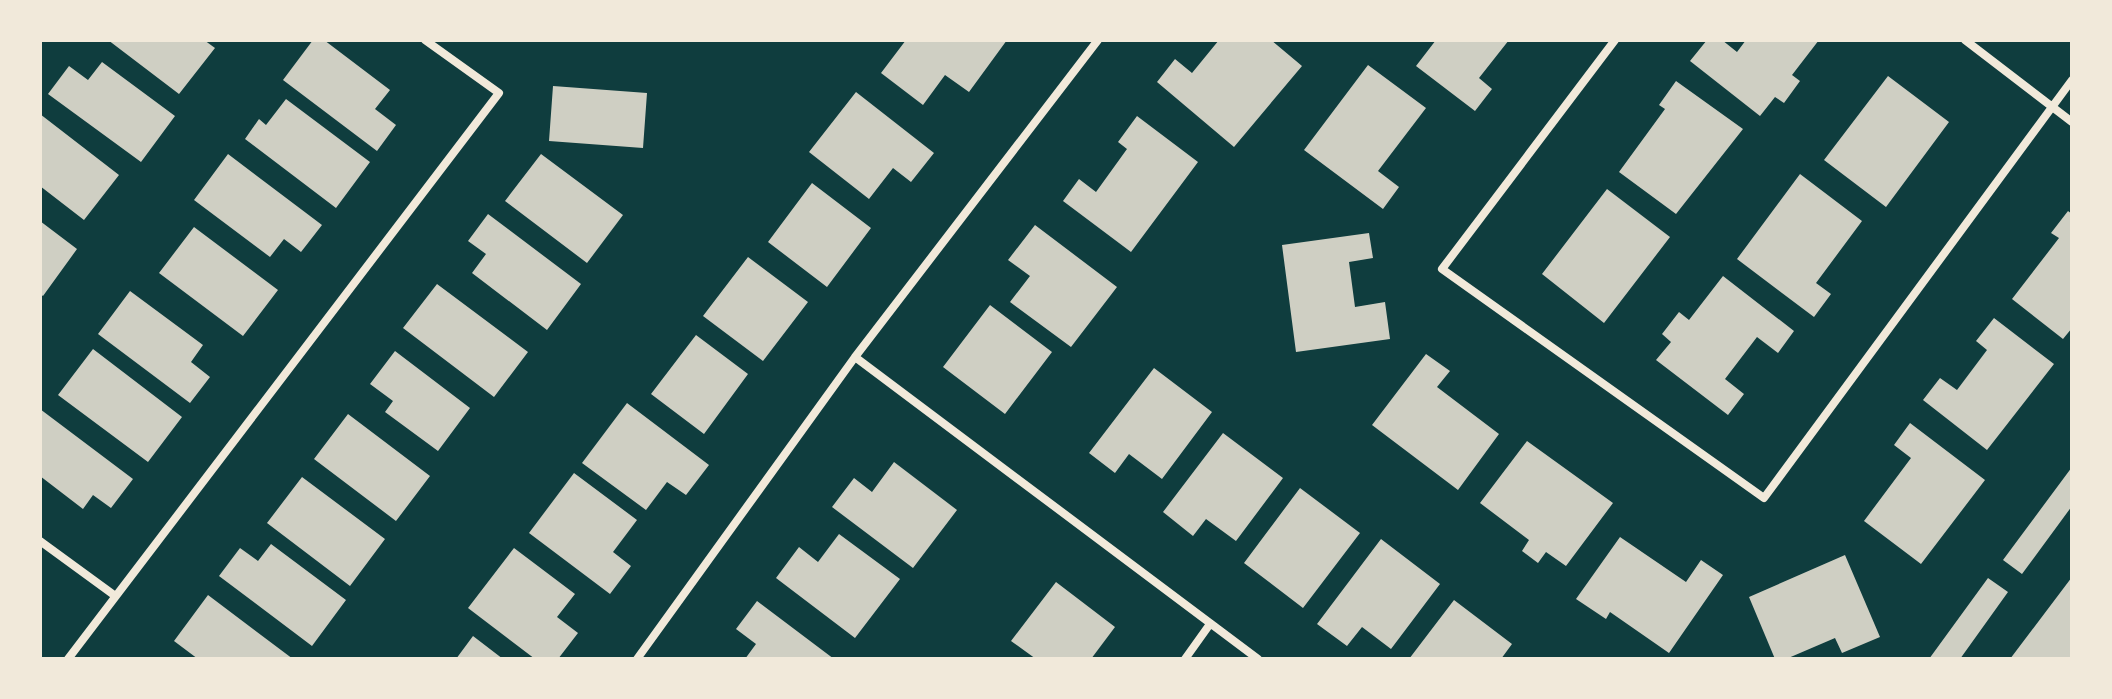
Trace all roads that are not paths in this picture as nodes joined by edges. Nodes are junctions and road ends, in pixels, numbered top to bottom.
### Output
1 (425, 40) edge
2 (1098, 40) edge
3 (1615, 40) edge
4 (1965, 40) edge
5 (2072, 80) edge
6 (2052, 107) junction
7 (2072, 122) edge
8 (855, 357) junction
9 (40, 541) edge
10 (114, 595) junction
11 (1210, 624) junction
12 (68, 659) edge
13 (637, 659) edge
14 (1185, 659) edge
15 (1258, 659) edge

1 - 10 street
2 - 8 street
3 - 6 street
4 - 6 street
5 - 6 street
6 - 7 street
8 - 11 street
8 - 13 street
9 - 10 street
10 - 12 street
11 - 14 street
11 - 15 street

